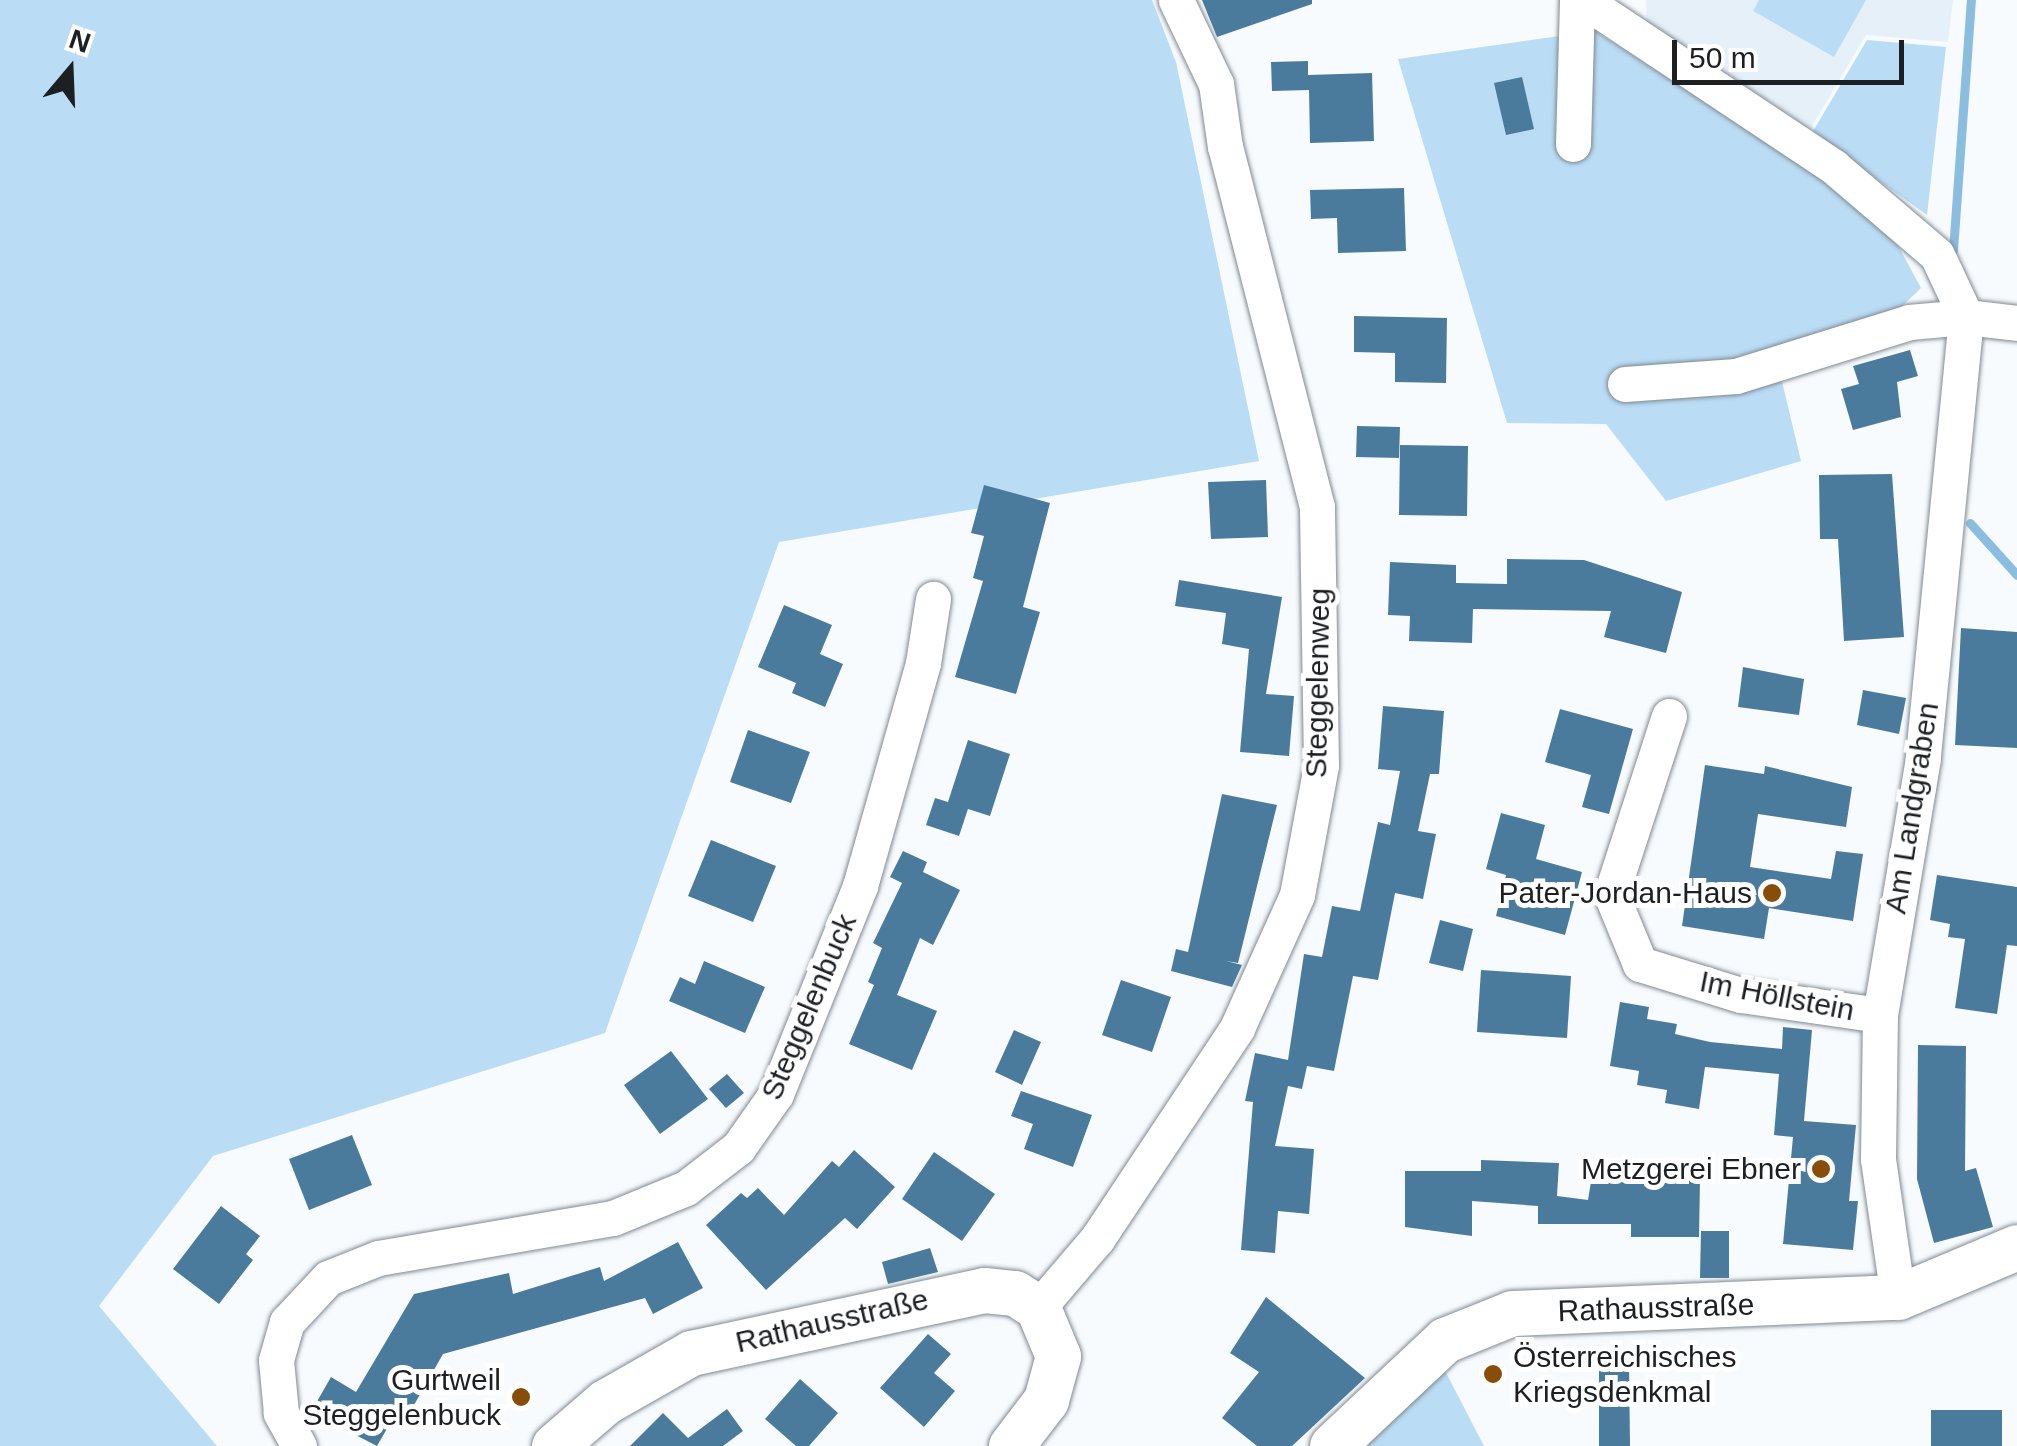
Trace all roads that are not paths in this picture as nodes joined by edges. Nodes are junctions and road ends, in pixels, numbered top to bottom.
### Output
1 (1176, 0) edge
2 (1580, 0) edge
3 (1573, 144) dead end
4 (1966, 318) junction
5 (2017, 323) edge
6 (1625, 384) dead end
7 (933, 599) dead end
8 (1669, 716) dead end
9 (1880, 1016) junction
10 (2017, 1248) edge
11 (1898, 1297) junction
12 (1038, 1308) junction
13 (299, 1446) edge
14 (554, 1446) edge
15 (1011, 1446) edge
16 (1332, 1446) edge

1 - 12 street, Steggelenweg
2 - 3 street
2 - 4 street
4 - 5 street
4 - 6 street
4 - 9 street, Am Landgraben
7 - 13 street, Steggelenbuck
8 - 9 street, Im Höllstein
9 - 11 street, Am Landgraben
10 - 11 main road, Rathausstraße
11 - 16 main road, Rathausstraße
12 - 14 main road, Rathausstraße
12 - 15 main road

